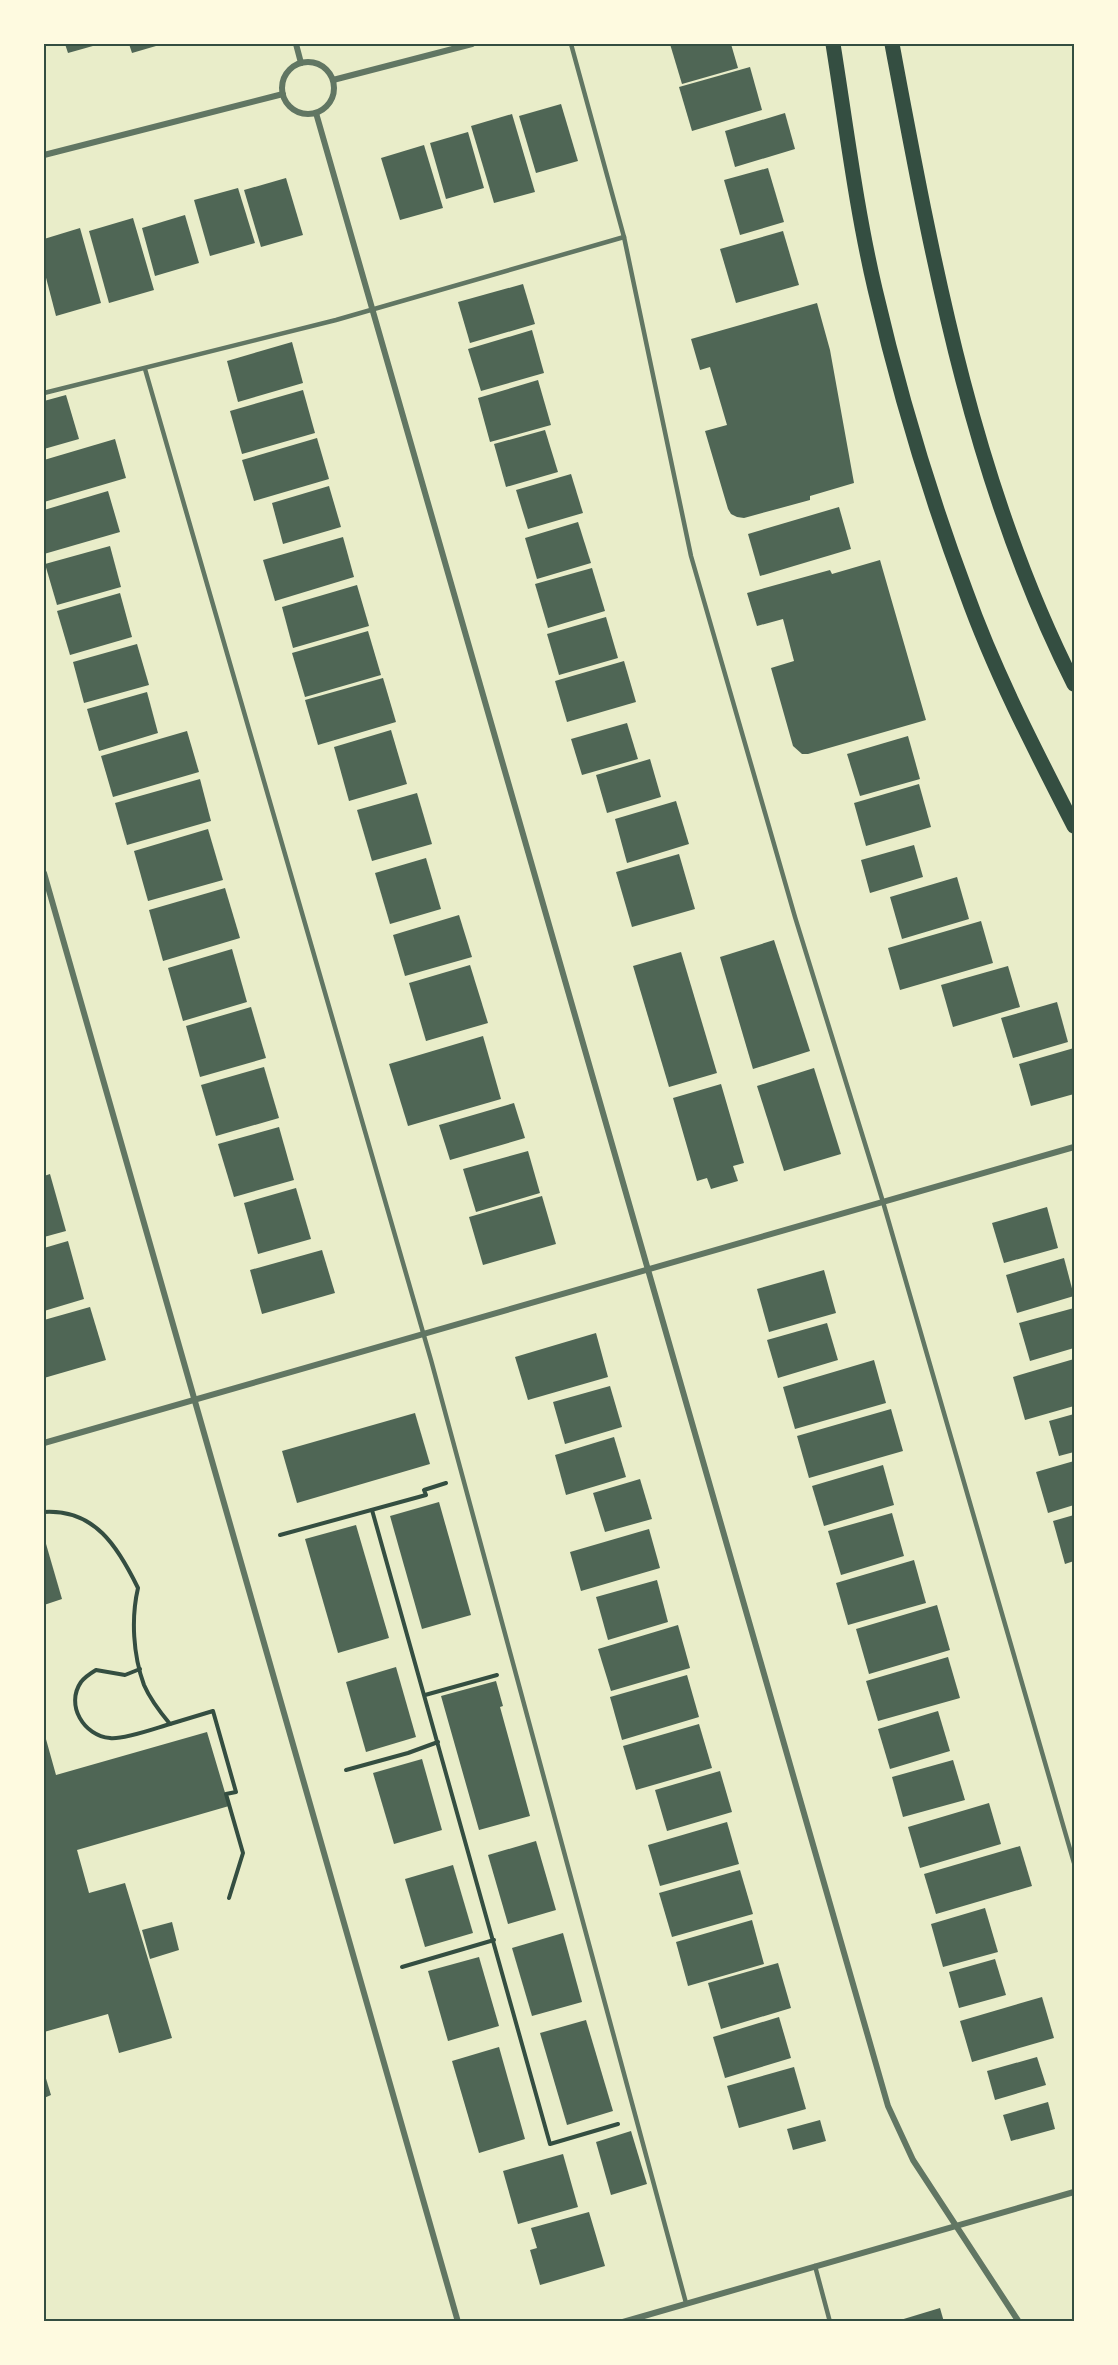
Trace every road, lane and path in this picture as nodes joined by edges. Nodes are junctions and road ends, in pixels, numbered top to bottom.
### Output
1 (296, 44) edge
2 (472, 44) edge
3 (571, 44) edge
4 (833, 44) edge
5 (892, 44) edge
6 (302, 63) junction
7 (333, 80) junction
8 (283, 94) junction
9 (316, 113) junction
10 (44, 155) edge
11 (624, 237) junction
12 (372, 310) junction
13 (145, 369) junction
14 (44, 393) edge
15 (1074, 684) edge
16 (1074, 826) edge
17 (44, 873) edge
18 (1074, 1147) edge
19 (883, 1202) junction
20 (648, 1269) junction
21 (423, 1333) junction
22 (195, 1401) junction
23 (44, 1443) edge
24 (464, 1478) junction
25 (372, 1510) junction
26 (44, 1512) edge
27 (280, 1534) dead end
28 (140, 1670) junction
29 (515, 1670) junction
30 (425, 1695) junction
31 (170, 1724) junction
32 (438, 1742) junction
33 (346, 1770) dead end
34 (1074, 1863) edge
35 (229, 1898) dead end
36 (494, 1940) junction
37 (402, 1967) dead end
38 (636, 2119) junction
39 (1074, 2192) edge
40 (956, 2226) junction
41 (815, 2266) junction
42 (686, 2303) junction
43 (458, 2322) edge
44 (623, 2322) edge
45 (830, 2322) edge
46 (1019, 2322) edge

1 - 6 street
2 - 7 street
3 - 11 lane
4 - 16 main road
5 - 15 main road
6 - 7 street
6 - 8 street
7 - 9 street
8 - 9 street
8 - 10 street
9 - 12 street
11 - 12 lane
11 - 19 lane
12 - 13 lane
12 - 20 street
13 - 14 lane
13 - 21 lane
17 - 22 street
18 - 19 street
19 - 20 street
19 - 34 lane
20 - 21 street
20 - 40 street
21 - 22 street
21 - 24 lane
22 - 23 street
22 - 43 street
24 - 25 path
24 - 29 lane
25 - 27 path
25 - 30 path
26 - 28 path
28 - 31 path
28 - 31 path
29 - 30 path
29 - 38 lane
30 - 32 path
31 - 35 path
32 - 33 path
32 - 36 path
36 - 37 path
36 - 38 path
38 - 42 lane
39 - 40 street
40 - 41 street
40 - 46 street
41 - 42 street
41 - 45 lane
42 - 44 street

